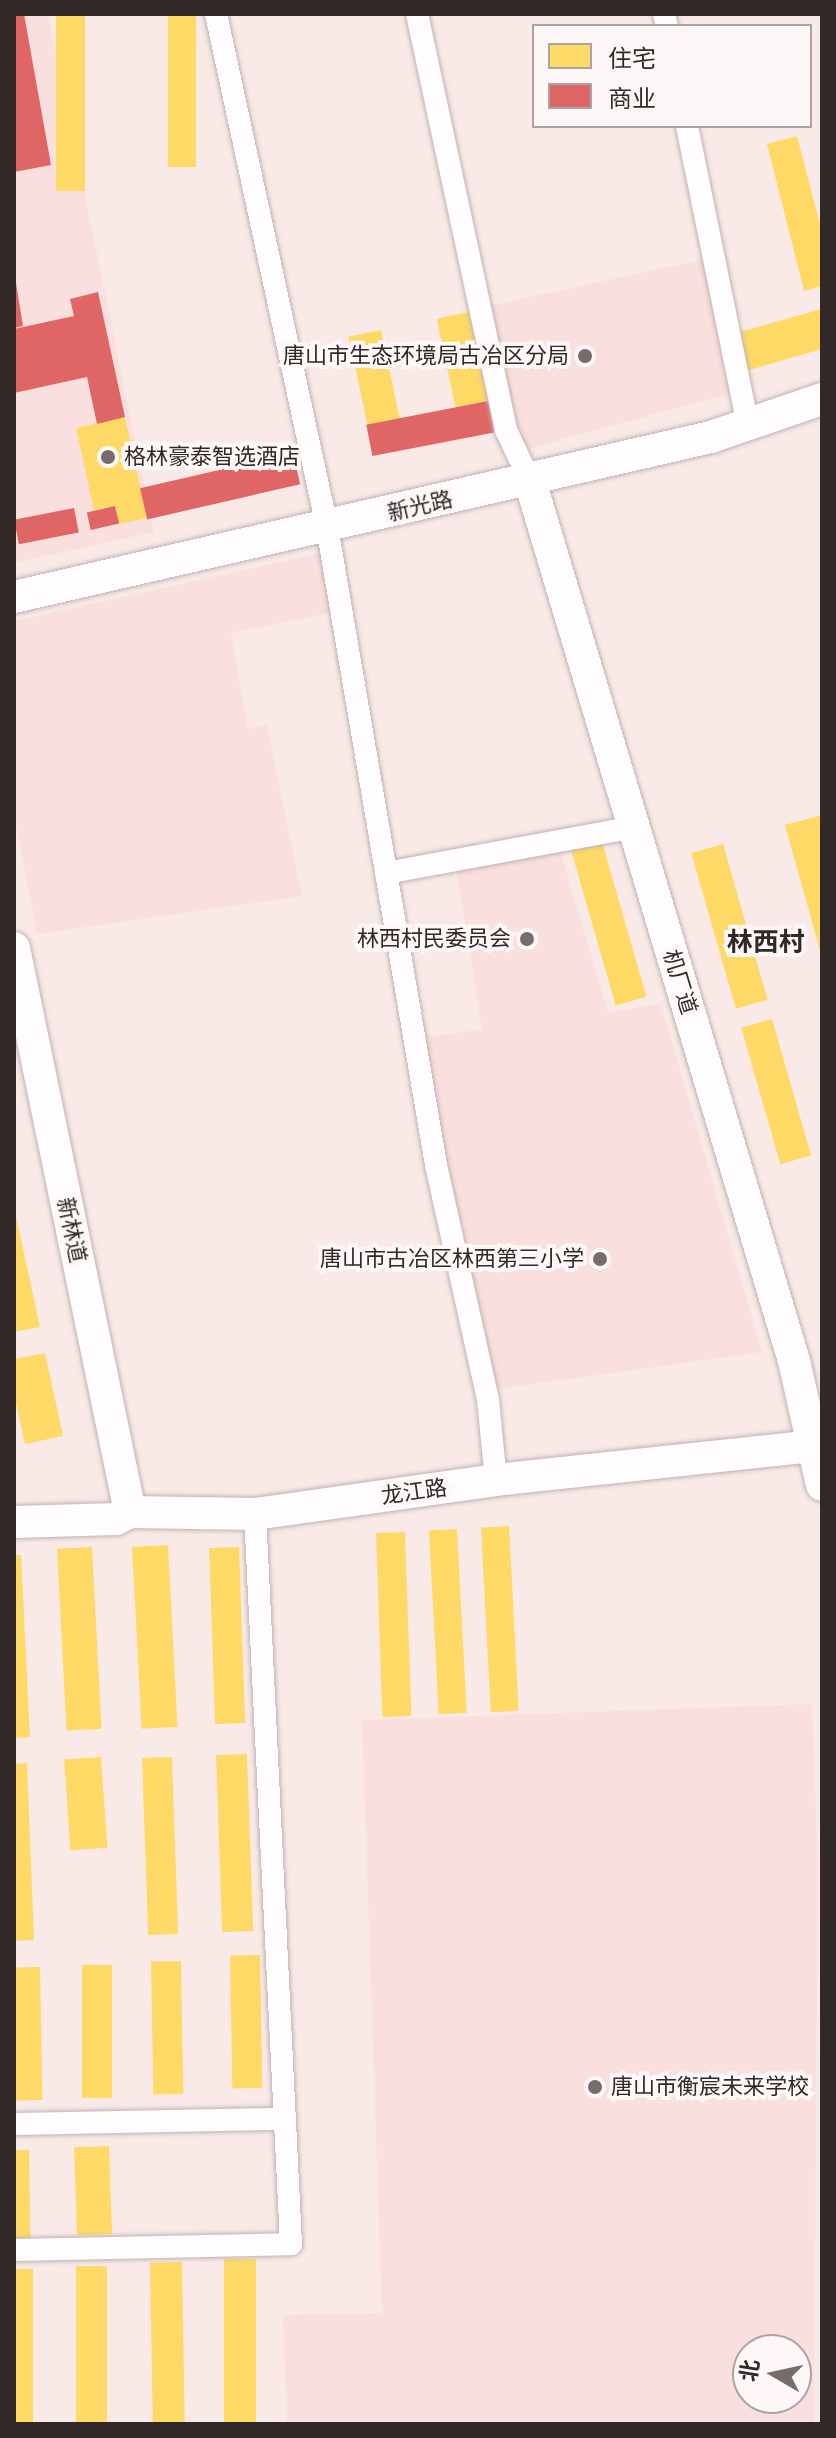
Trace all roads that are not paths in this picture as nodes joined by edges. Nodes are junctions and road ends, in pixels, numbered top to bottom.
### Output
1 (216, 14) edge
2 (417, 14) edge
3 (687, 128) edge
4 (822, 399) edge
5 (748, 425) junction
6 (530, 481) junction
7 (327, 527) junction
8 (14, 597) edge
9 (634, 827) junction
10 (386, 873) junction
11 (14, 948) edge
12 (819, 1446) edge
13 (496, 1480) junction
14 (822, 1485) edge
15 (130, 1512) junction
16 (255, 1514) junction
17 (14, 1522) edge
18 (285, 2119) junction
19 (14, 2124) edge
20 (14, 2250) edge

1 - 7 street
2 - 6 street
3 - 5 street
4 - 5 street, 新光路
5 - 6 street, 新光路
6 - 7 street, 新光路
6 - 9 street, 机厂道
7 - 8 street, 新光路
7 - 10 street
9 - 10 street
9 - 12 street, 机厂道
10 - 13 street
11 - 15 street, 新林道
12 - 13 street, 龙江路
12 - 14 street, 机厂道
13 - 16 street, 龙江路
15 - 16 street, 龙江路
15 - 17 street, 龙江路
16 - 18 street
18 - 19 street
18 - 20 street

